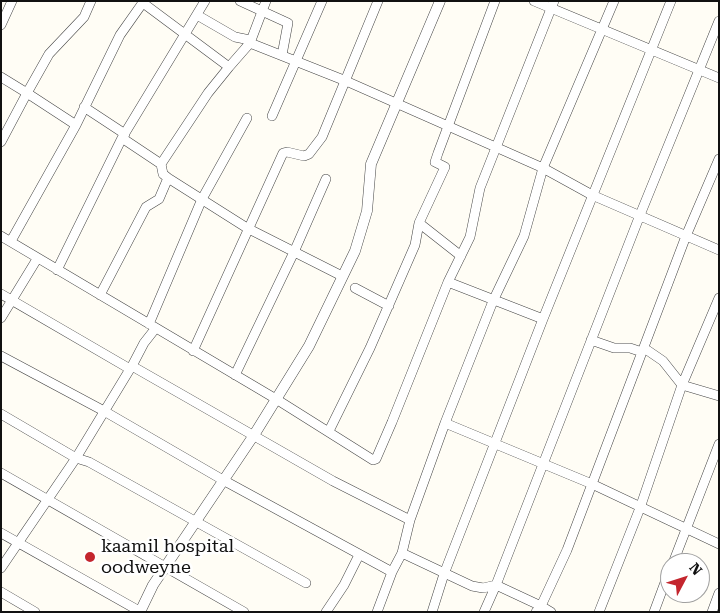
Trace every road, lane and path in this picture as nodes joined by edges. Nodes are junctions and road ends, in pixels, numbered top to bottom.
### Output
1 (12, 1) edge
2 (91, 1) edge
3 (205, 1) edge
4 (240, 1) edge
5 (266, 1) edge
6 (322, 1) edge
7 (378, 1) edge
8 (440, 1) edge
9 (495, 1) edge
10 (534, 1) edge
11 (614, 1) edge
12 (671, 1) edge
13 (143, 2) edge
14 (552, 6) edge
15 (262, 12) junction
16 (197, 15) junction
17 (719, 21) edge
18 (1, 25) edge
19 (602, 29) junction
20 (184, 33) junction
21 (250, 42) junction
22 (650, 50) junction
23 (282, 55) junction
24 (295, 62) junction
25 (229, 67) junction
26 (698, 68) junction
27 (1, 77) edge
28 (719, 78) edge
29 (346, 81) junction
30 (27, 92) junction
31 (396, 103) junction
32 (84, 107) junction
33 (272, 116) dead end
34 (247, 118) dead end
35 (76, 125) junction
36 (448, 126) junction
37 (123, 136) junction
38 (1, 142) edge
39 (497, 147) junction
40 (719, 159) edge
41 (161, 164) junction
42 (543, 168) junction
43 (168, 178) junction
44 (326, 179) dead end
45 (592, 195) junction
46 (202, 199) junction
47 (640, 215) junction
48 (419, 223) junction
49 (247, 228) junction
50 (1, 236) edge
51 (686, 236) junction
52 (10, 241) junction
53 (719, 250) edge
54 (294, 252) junction
55 (461, 256) junction
56 (37, 259) junction
57 (57, 270) junction
58 (342, 276) junction
59 (448, 282) junction
60 (356, 288) dead end
61 (1, 294) edge
62 (100, 295) junction
63 (719, 298) edge
64 (11, 300) junction
65 (493, 301) junction
66 (389, 306) junction
67 (1, 318) edge
68 (543, 319) junction
69 (152, 326) junction
70 (591, 340) junction
71 (644, 350) junction
72 (193, 351) junction
73 (1, 356) edge
74 (131, 367) junction
75 (235, 375) junction
76 (682, 385) junction
77 (719, 396) edge
78 (276, 399) junction
79 (104, 411) junction
80 (1, 414) edge
81 (445, 423) junction
82 (328, 431) junction
83 (254, 435) junction
84 (496, 443) junction
85 (719, 444) edge
86 (76, 458) junction
87 (543, 464) junction
88 (1, 474) edge
89 (223, 480) junction
90 (592, 484) junction
91 (47, 500) junction
92 (640, 508) junction
93 (410, 520) junction
94 (196, 522) junction
95 (687, 528) junction
96 (1, 534) edge
97 (18, 543) junction
98 (719, 544) edge
99 (402, 553) junction
100 (676, 553) edge
101 (359, 555) junction
102 (165, 566) junction
103 (1, 568) edge
104 (392, 572) junction
105 (444, 574) junction
106 (306, 583) dead end
107 (496, 585) junction
108 (1, 592) edge
109 (719, 593) edge
110 (660, 596) edge
111 (538, 609) edge
112 (35, 612) edge
113 (140, 612) edge
114 (244, 612) edge
115 (326, 612) edge
116 (377, 612) edge
117 (432, 612) edge
118 (484, 612) edge
119 (551, 612) edge
120 (599, 612) edge
121 (654, 612) edge
122 (712, 612) edge

1 - 18 street
2 - 30 street
3 - 16 street
4 - 15 street
5 - 15 street
6 - 24 street
7 - 29 street
8 - 31 street
9 - 36 street
10 - 14 street
11 - 19 street
12 - 22 street
13 - 20 street
13 - 32 street
14 - 19 street
14 - 39 street
15 - 21 street
15 - 23 street
16 - 20 street
16 - 21 street
17 - 26 street
19 - 22 street
19 - 42 street
20 - 25 street
20 - 37 street
21 - 23 street
21 - 25 street
22 - 26 street
22 - 45 street
23 - 24 street
24 - 29 street
24 - 33 street
25 - 41 street
26 - 28 street
26 - 47 street
27 - 30 street
29 - 31 street
29 - 49 street
30 - 35 street
30 - 38 street
31 - 36 street
31 - 58 street
32 - 35 street
32 - 37 street
34 - 46 street
35 - 52 street
36 - 39 street
36 - 48 street
37 - 41 street
37 - 57 street
39 - 42 street
39 - 55 street
40 - 51 street
41 - 43 street
42 - 45 street
42 - 65 street
43 - 46 street
43 - 62 street
44 - 54 street
45 - 47 street
45 - 68 street
46 - 49 street
46 - 69 street
47 - 51 street
47 - 70 street
48 - 55 street
48 - 66 street
49 - 54 street
49 - 72 street
50 - 52 street
51 - 53 street
51 - 71 street
52 - 56 street
54 - 58 street
54 - 75 street
55 - 59 street
56 - 57 street
56 - 64 street
57 - 62 street
58 - 78 street
59 - 65 street
59 - 82 street
60 - 66 street
61 - 64 street
62 - 69 street
63 - 76 street
64 - 67 street
64 - 74 street
65 - 68 street
65 - 81 street
66 - 82 street
68 - 84 street
69 - 72 street
69 - 74 street
70 - 71 street
70 - 87 street
71 - 76 street
71 - 90 street
72 - 75 street
73 - 79 street
74 - 79 street
74 - 83 street
75 - 78 street
76 - 77 street
76 - 92 street
78 - 82 street
78 - 83 street
79 - 86 street
79 - 89 street
80 - 86 street
81 - 84 street
81 - 93 street
83 - 89 street
83 - 93 street
84 - 87 street
84 - 105 street
85 - 95 street
86 - 91 street
86 - 94 street
87 - 90 street
87 - 107 street
88 - 91 street
89 - 94 street
89 - 101 street
90 - 92 street
90 - 111 street
91 - 97 street
91 - 102 street
92 - 95 street
92 - 120 street
93 - 99 street
94 - 102 street
94 - 106 street
95 - 98 street
95 - 100 street
96 - 97 street
97 - 103 street
97 - 113 street
99 - 104 street
99 - 105 street
101 - 104 street
101 - 115 street
102 - 113 street
102 - 114 street
104 - 116 street
105 - 107 street
105 - 117 street
107 - 111 street
107 - 118 street
108 - 112 street
109 - 122 street
110 - 121 street
111 - 119 street

